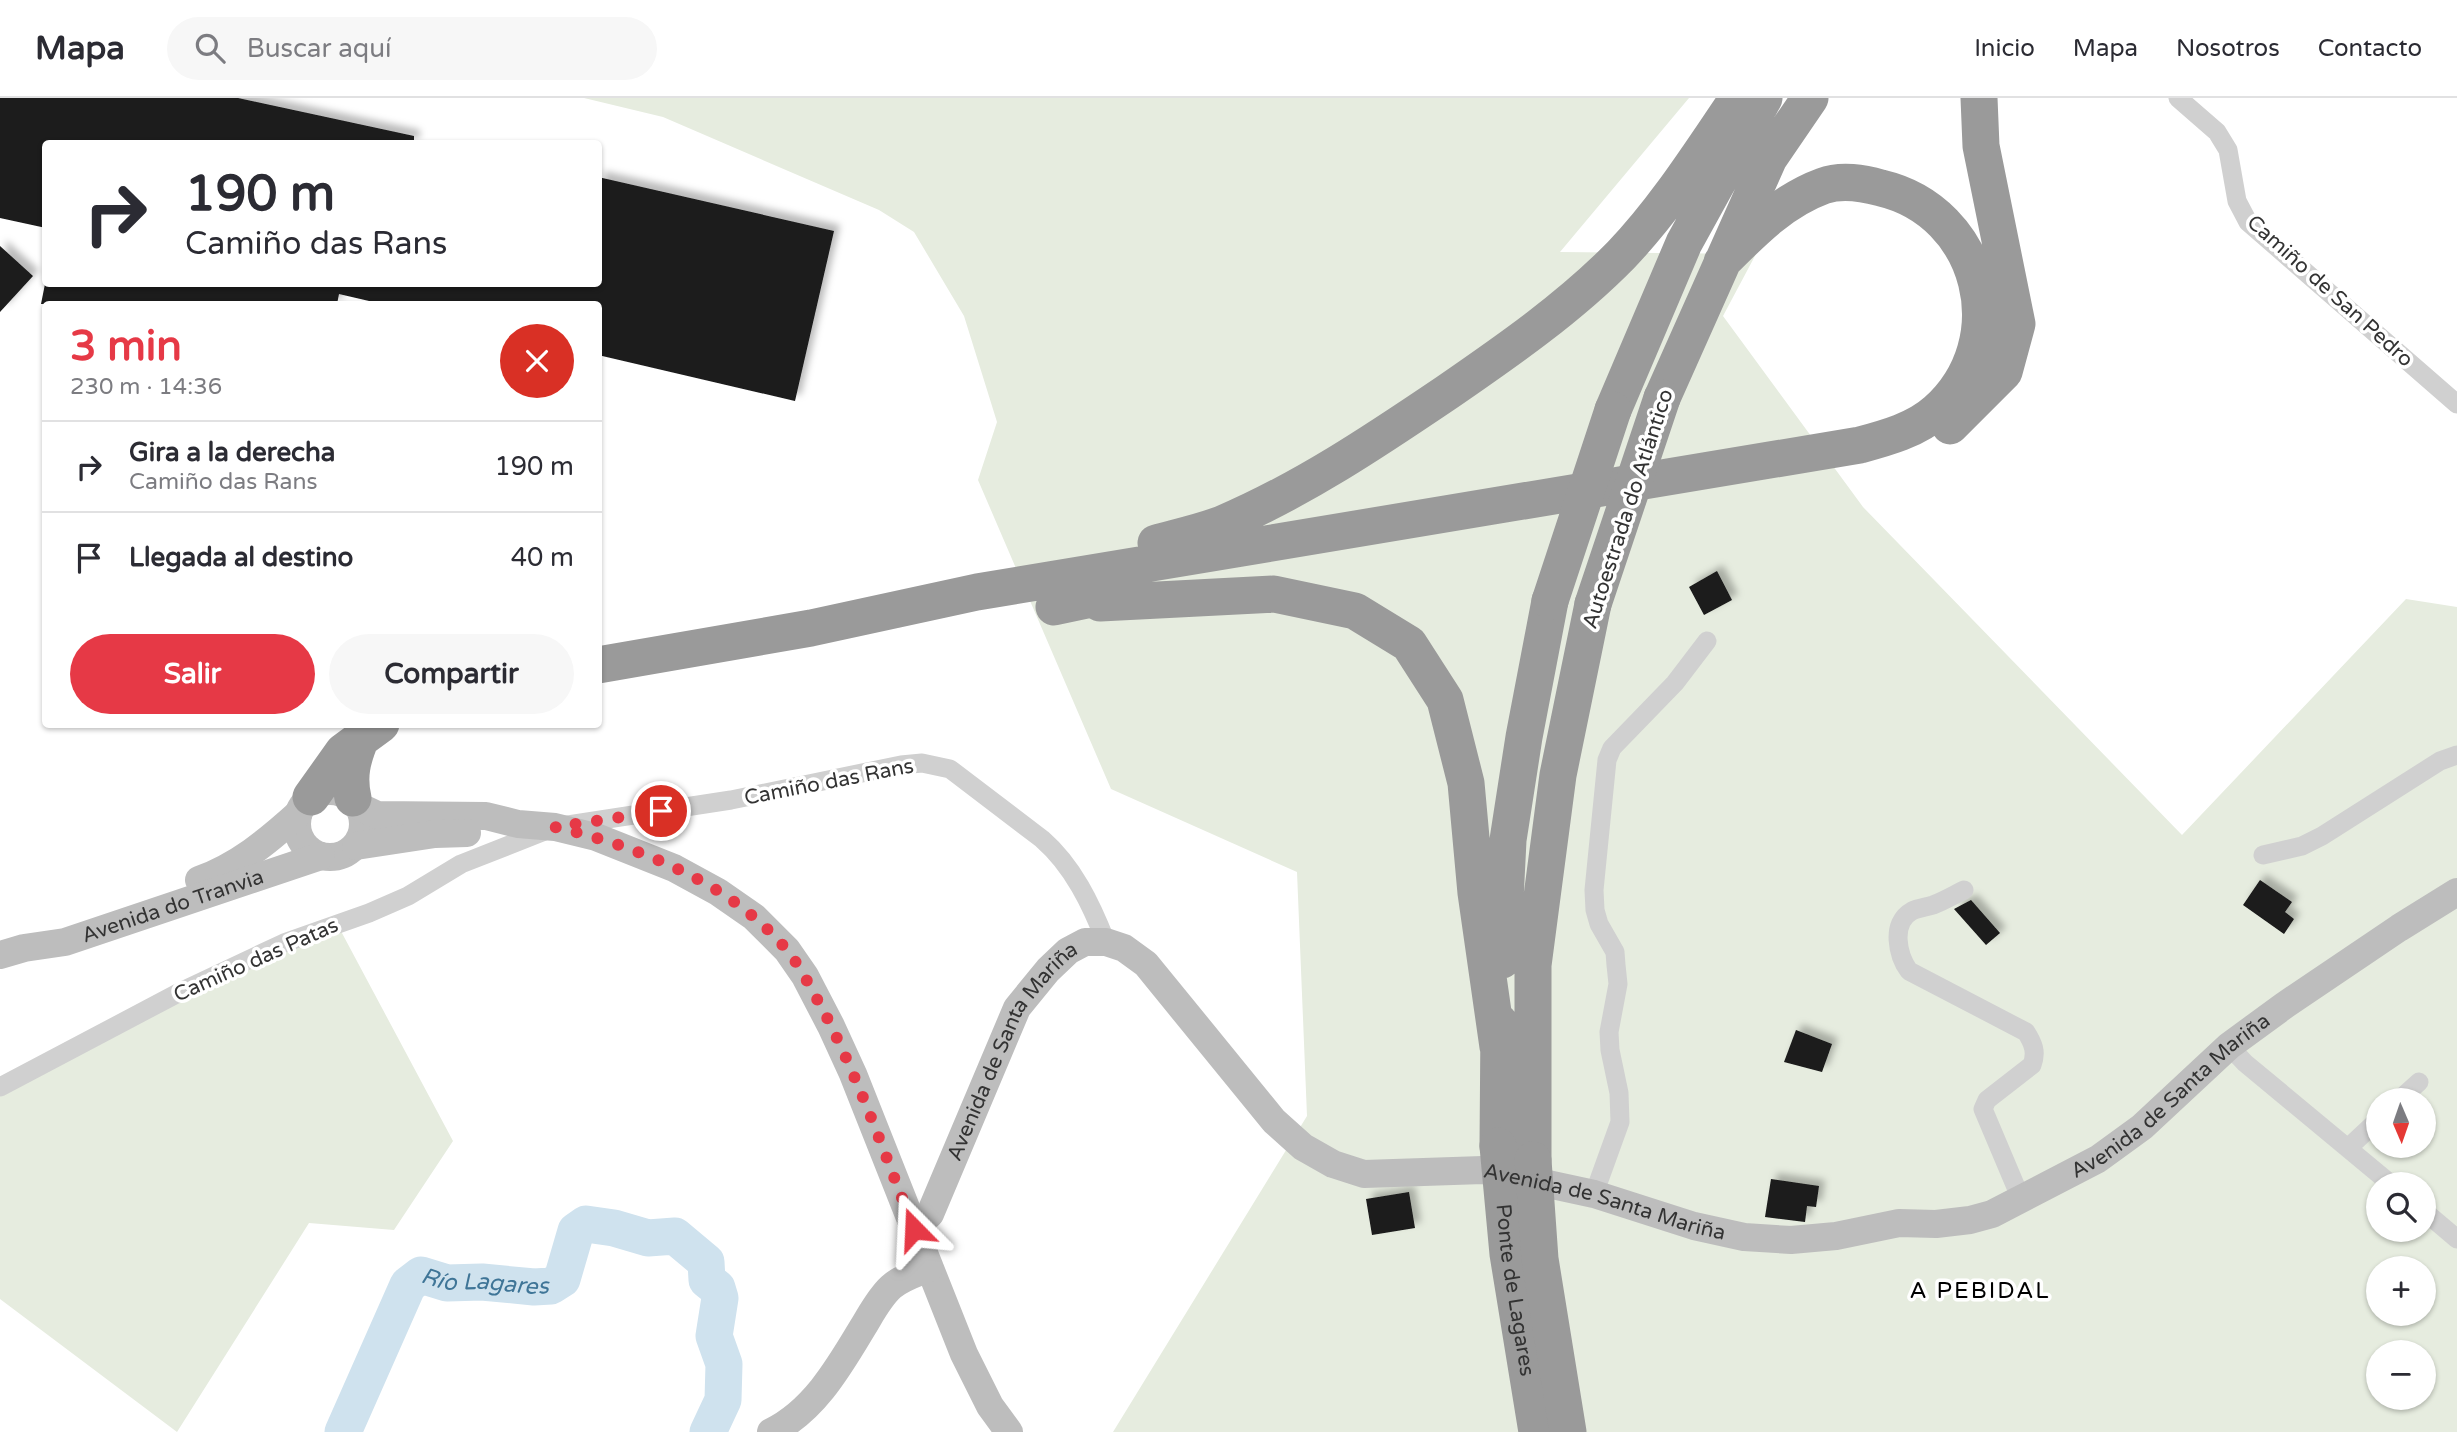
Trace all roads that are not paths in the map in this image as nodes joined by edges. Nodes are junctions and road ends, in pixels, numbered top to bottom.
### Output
1 (1738, 98) edge
2 (1764, 98) edge
3 (1810, 98) edge
4 (1979, 98) edge
5 (2178, 98) edge
6 (1722, 262) junction
7 (2457, 404) edge
8 (978, 592) junction
9 (1054, 607) junction
10 (811, 628) junction
11 (1707, 641) dead end
12 (602, 664) edge
13 (371, 732) edge
14 (2457, 755) edge
15 (356, 803) junction
16 (305, 805) junction
17 (518, 824) junction
18 (555, 827) junction
19 (356, 846) junction
20 (2263, 855) dead end
21 (321, 856) junction
22 (1964, 890) dead end
23 (2457, 892) edge
24 (1107, 942) junction
25 (12, 952) edge
26 (1498, 1046) junction
27 (2229, 1046) junction
28 (2419, 1082) dead end
29 (0, 1087) edge
30 (2412, 1088) edge
31 (2366, 1131) edge
32 (1497, 1146) joint
33 (2348, 1148) junction
34 (1532, 1160) joint
35 (2377, 1172) edge
36 (1594, 1194) junction
37 (2021, 1199) junction
38 (2436, 1221) edge
39 (914, 1229) junction
40 (2457, 1239) edge
41 (929, 1268) junction
42 (771, 1432) edge
43 (1009, 1432) edge
44 (1537, 1432) edge
45 (1568, 1432) edge

1 - 8 highway
2 - 26 highway, Autoestrada do Atlántico, bridge
3 - 6 highway, Autoestrada do Atlántico
4 - 9 highway
5 - 7 street, Camiño de San Pedro
6 - 8 highway
6 - 34 highway, Autoestrada do Atlántico, bridge
8 - 10 highway
9 - 10 highway
9 - 26 highway
10 - 12 highway
11 - 36 street
13 - 15 highway
13 - 16 highway
14 - 20 street
15 - 16 main road
15 - 17 main road
15 - 19 main road
16 - 21 main road
16 - 25 main road, Avenida do Tranvia
17 - 18 main road
17 - 19 main road
18 - 24 street, Camiño das Rans
18 - 29 street, Camiño das Patas
18 - 39 main road
19 - 21 main road
21 - 25 main road, Avenida do Tranvia
22 - 37 street
23 - 27 main road, Avenida de Santa Mariña
24 - 36 main road, Avenida de Santa Mariña
24 - 39 main road, Avenida de Santa Mariña
26 - 32 highway, Autoestrada do Atlántico
27 - 33 street
27 - 37 main road, Avenida de Santa Mariña
28 - 30 street
31 - 33 street
32 - 44 highway, Ponte de Lagares, bridge
33 - 35 street
34 - 45 highway, Ponte de Lagares, bridge
36 - 37 main road, Avenida de Santa Mariña
38 - 40 street
39 - 41 main road
41 - 42 main road
41 - 43 main road

